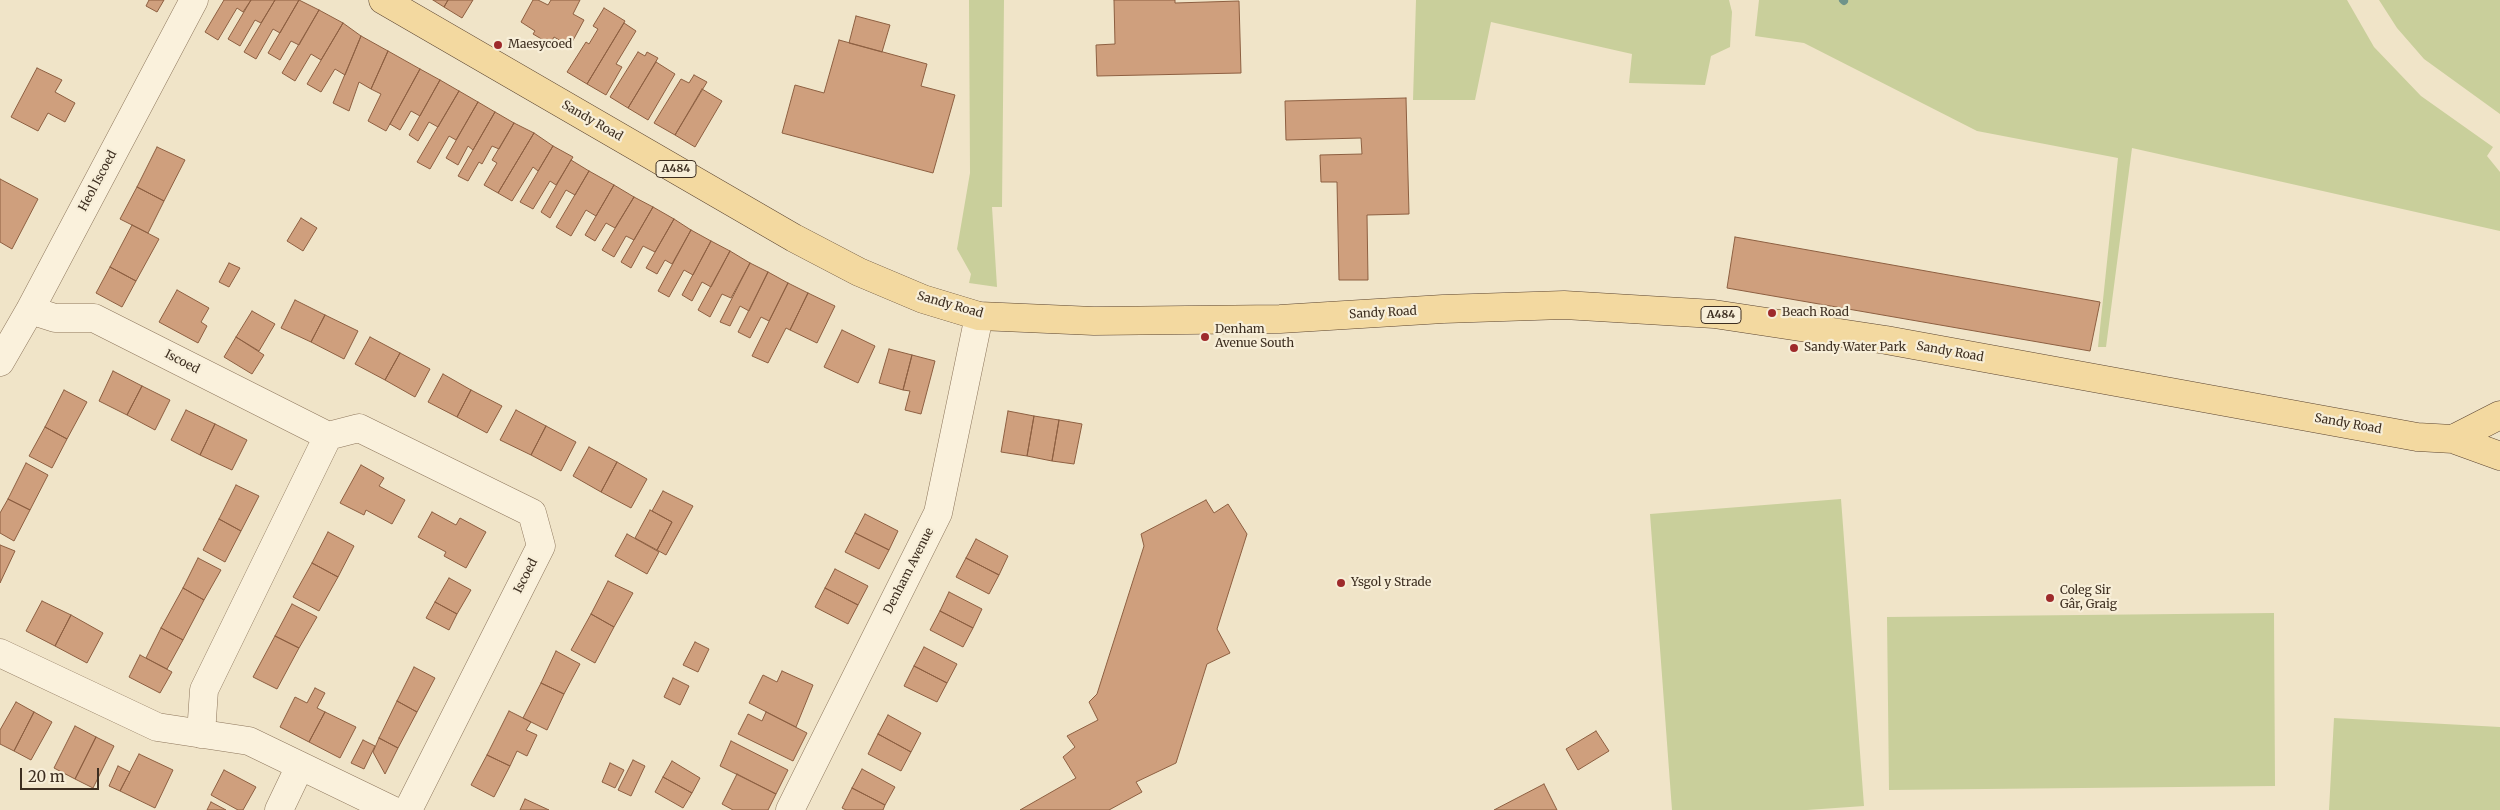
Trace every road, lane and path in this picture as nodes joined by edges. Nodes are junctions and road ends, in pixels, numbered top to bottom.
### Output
1 (194, 0) edge
2 (383, 0) edge
3 (30, 310) junction
4 (980, 316) junction
5 (0, 362) edge
6 (2500, 416) edge
7 (328, 436) junction
8 (2500, 436) edge
9 (2453, 439) junction
10 (2500, 456) edge
11 (0, 653) edge
12 (201, 734) junction
13 (300, 766) junction
14 (279, 810) edge
15 (392, 810) edge
16 (408, 810) edge
17 (790, 810) edge

1 - 3 street, Heol Iscoed
2 - 4 main road, Sandy Road / A484
3 - 5 street, Heol Iscoed
3 - 7 street, Iscoed
4 - 9 main road, Sandy Road / A484
4 - 17 street, Denham Avenue
6 - 8 main road
6 - 9 main road
7 - 12 street
7 - 16 street, Iscoed
9 - 10 main road, Sandy Road / A484
11 - 12 street
12 - 13 street
13 - 14 street
13 - 15 street

